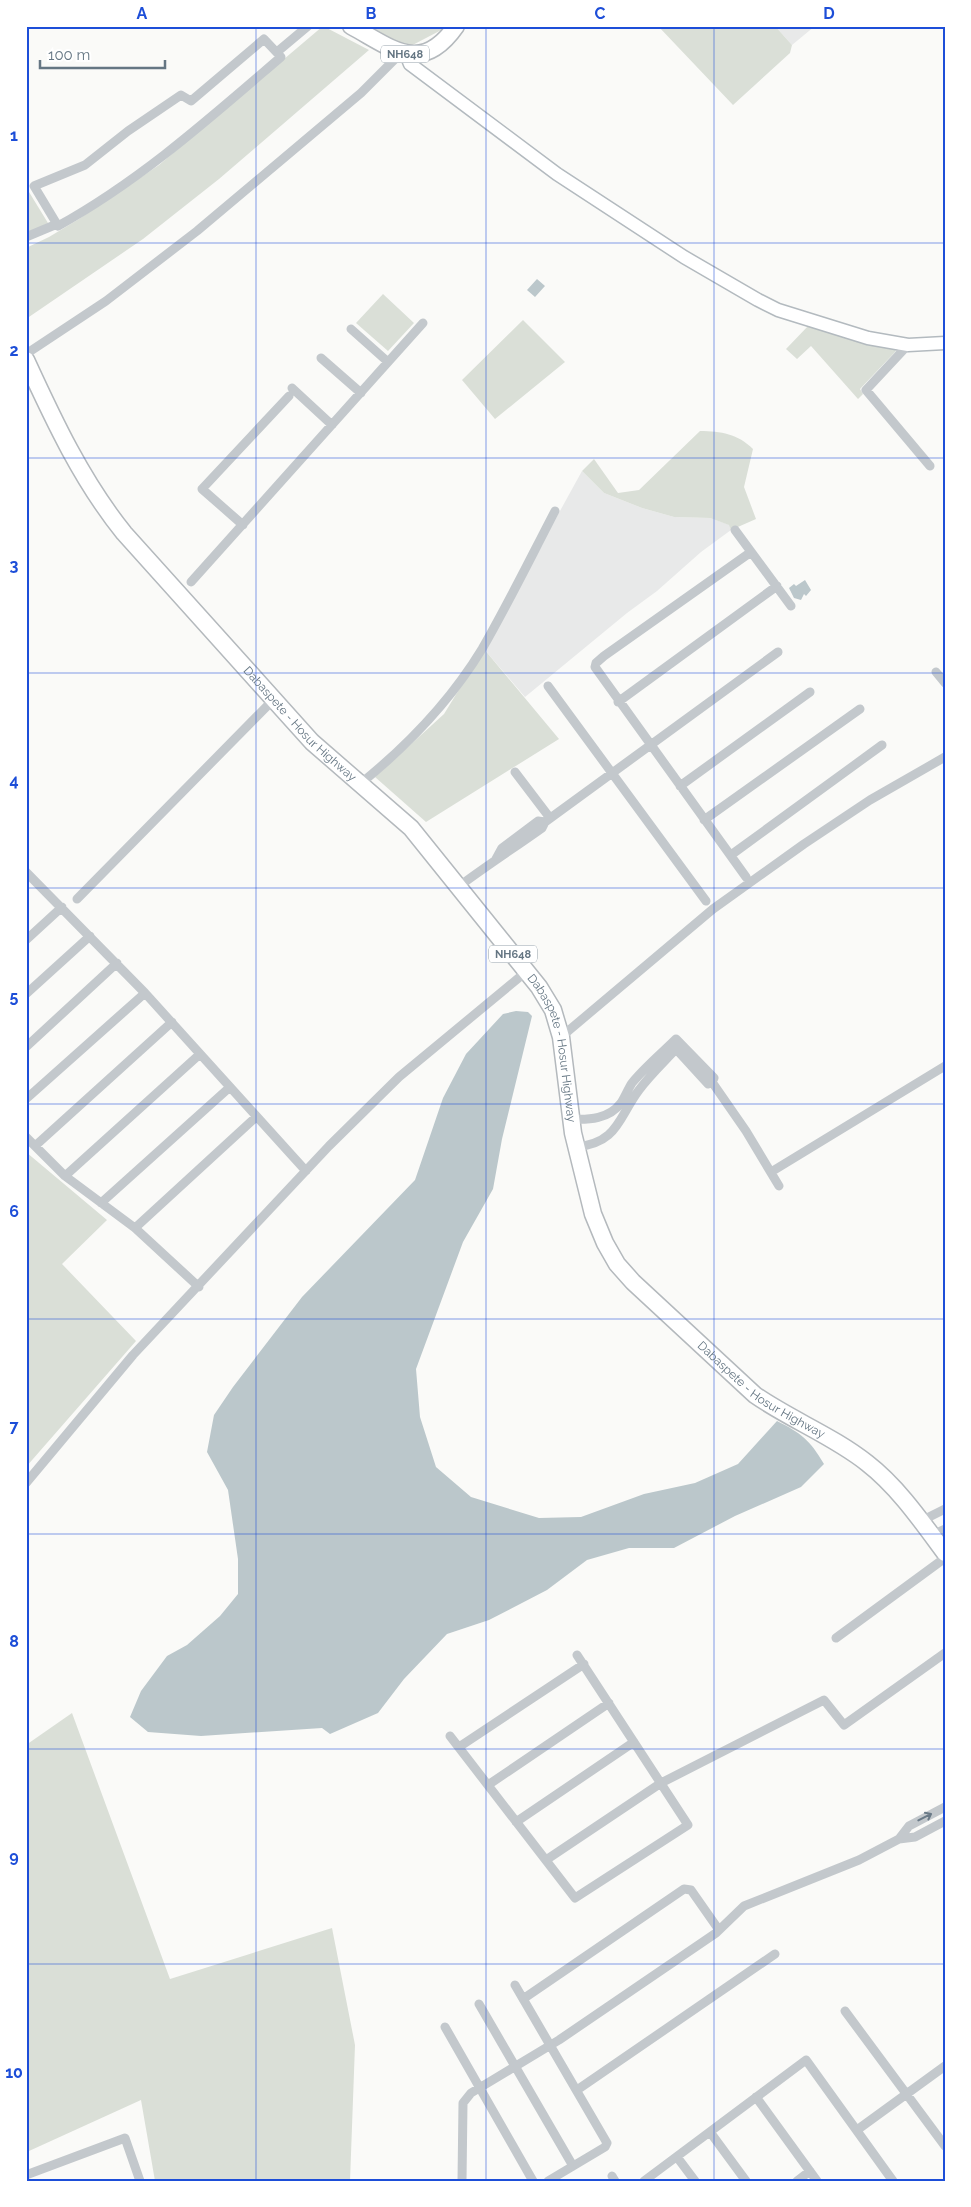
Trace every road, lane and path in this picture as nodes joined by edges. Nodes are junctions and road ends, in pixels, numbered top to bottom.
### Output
1 (308, 26) edge
2 (351, 26) edge
3 (456, 26) edge
4 (277, 52) junction
5 (403, 53) junction
6 (57, 224) junction
7 (26, 237) edge
8 (423, 323) dead end
9 (351, 328) dead end
10 (945, 344) edge
11 (908, 345) junction
12 (26, 354) edge
13 (321, 358) dead end
14 (26, 360) edge
15 (388, 362) junction
16 (361, 392) junction
17 (332, 425) junction
18 (930, 466) dead end
19 (555, 511) dead end
20 (243, 525) junction
21 (735, 530) dead end
22 (751, 552) junction
23 (191, 582) dead end
24 (776, 586) junction
25 (791, 606) dead end
26 (778, 652) dead end
27 (936, 672) dead end
28 (945, 683) edge
29 (548, 686) dead end
30 (810, 692) dead end
31 (274, 699) junction
32 (618, 702) junction
33 (860, 709) dead end
34 (882, 745) dead end
35 (651, 746) junction
36 (945, 757) edge
37 (515, 772) dead end
38 (613, 773) junction
39 (360, 784) junction
40 (680, 786) junction
41 (548, 820) junction
42 (704, 820) junction
43 (731, 856) junction
44 (27, 874) edge
45 (746, 877) dead end
46 (458, 887) junction
47 (77, 899) dead end
48 (706, 901) dead end
49 (62, 907) junction
50 (90, 936) junction
51 (26, 940) edge
52 (116, 963) junction
53 (527, 972) junction
54 (145, 992) junction
55 (26, 994) edge
56 (172, 1022) junction
57 (561, 1037) junction
58 (26, 1047) edge
59 (200, 1054) junction
60 (945, 1066) edge
61 (712, 1082) junction
62 (230, 1087) junction
63 (26, 1099) edge
64 (256, 1117) junction
65 (572, 1119) junction
66 (26, 1137) edge
67 (35, 1146) junction
68 (576, 1147) junction
69 (306, 1171) junction
70 (771, 1172) junction
71 (65, 1176) junction
72 (779, 1186) dead end
73 (101, 1203) junction
74 (135, 1228) junction
75 (199, 1287) junction
76 (26, 1483) edge
77 (945, 1509) edge
78 (921, 1521) junction
79 (938, 1532) edge
80 (945, 1553) edge
81 (945, 1558) edge
82 (836, 1638) dead end
83 (945, 1653) edge
84 (577, 1655) dead end
85 (584, 1664) junction
86 (609, 1704) junction
87 (450, 1736) dead end
88 (634, 1742) junction
89 (459, 1748) junction
90 (661, 1784) junction
91 (488, 1785) junction
92 (945, 1807) edge
93 (945, 1821) edge
94 (516, 1822) junction
95 (900, 1839) junction
96 (546, 1860) junction
97 (719, 1930) junction
98 (775, 1954) dead end
99 (515, 1985) dead end
100 (523, 1999) junction
101 (479, 2004) dead end
102 (844, 2011) dead end
103 (444, 2027) dead end
104 (550, 2046) junction
105 (515, 2066) junction
106 (945, 2066) edge
107 (479, 2088) junction
108 (577, 2090) junction
109 (905, 2095) junction
110 (756, 2097) junction
111 (857, 2130) junction
112 (710, 2132) junction
113 (945, 2146) edge
114 (677, 2157) junction
115 (573, 2166) junction
116 (810, 2171) junction
117 (26, 2175) edge
118 (28, 2181) edge
119 (140, 2181) edge
120 (462, 2181) edge
121 (533, 2181) edge
122 (548, 2181) edge
123 (644, 2181) edge
124 (695, 2181) edge
125 (746, 2181) edge
126 (798, 2181) edge
127 (818, 2181) edge
128 (893, 2181) edge

1 - 4 street
2 - 5 highway, NH648
3 - 5 highway, NH648
4 - 6 street
4 - 6 street
5 - 11 street
5 - 12 street
6 - 7 street
8 - 15 street
9 - 15 street
10 - 11 street
11 - 18 street
13 - 16 street
14 - 31 highway, Dabaspete - Hosur Highway / NH648
15 - 16 street
16 - 17 street
17 - 20 street
17 - 20 street
19 - 39 street
20 - 23 street
21 - 22 street
22 - 24 street
22 - 32 street
24 - 25 street
24 - 32 street
26 - 35 street
27 - 28 street
29 - 38 street
30 - 40 street
31 - 39 highway, Dabaspete - Hosur Highway / NH648
31 - 47 street
32 - 35 street
33 - 42 street
34 - 43 street
35 - 38 street
35 - 40 street
36 - 57 street
37 - 41 street
38 - 41 street
38 - 48 street
39 - 46 highway, Dabaspete - Hosur Highway / NH648
40 - 42 street
41 - 46 street
42 - 43 street
43 - 45 street
44 - 49 street
46 - 53 highway, Dabaspete - Hosur Highway / NH648
49 - 50 street
49 - 51 street
50 - 52 street
50 - 55 street
52 - 54 street
52 - 58 street
53 - 57 highway, Dabaspete - Hosur Highway / NH648
53 - 69 street
54 - 56 street
54 - 63 street
56 - 59 street
56 - 67 street
57 - 65 highway, Dabaspete - Hosur Highway / NH648
59 - 62 street
59 - 71 street
60 - 70 street
61 - 65 street
61 - 68 street
61 - 70 street
62 - 64 street
62 - 73 street
64 - 69 street
64 - 74 street
65 - 68 highway, Dabaspete - Hosur Highway / NH648
66 - 67 street
67 - 71 street
68 - 78 highway, Dabaspete - Hosur Highway / NH648
69 - 75 street
70 - 72 street
71 - 73 street
73 - 74 street
74 - 75 street
75 - 76 street
77 - 78 street
78 - 79 highway, Dabaspete - Hosur Highway / NH648
79 - 80 highway, Dabaspete - Hosur Highway / NH648
81 - 82 street
83 - 90 street
84 - 85 street
85 - 86 street
85 - 89 street
86 - 88 street
86 - 91 street
87 - 89 street
88 - 90 street
88 - 94 street
89 - 91 street
90 - 96 street
90 - 96 street
91 - 94 street
95 -> 92 street
93 - 95 street
94 - 96 street
95 - 97 street
97 - 100 street
97 - 104 street
98 - 108 street
99 - 100 street
100 - 104 street
101 - 105 street
102 - 109 street
103 - 107 street
104 - 105 street
104 - 108 street
105 - 107 street
105 - 115 street
106 - 109 street
107 - 120 street
107 - 121 street
108 - 115 street
109 - 111 street
109 - 113 street
110 - 111 street
110 - 112 street
110 - 116 street
111 - 128 street
112 - 114 street
112 - 125 street
114 - 123 street
114 - 124 street
115 - 122 street
116 - 126 street
116 - 127 street
117 - 118 street
117 - 119 street

